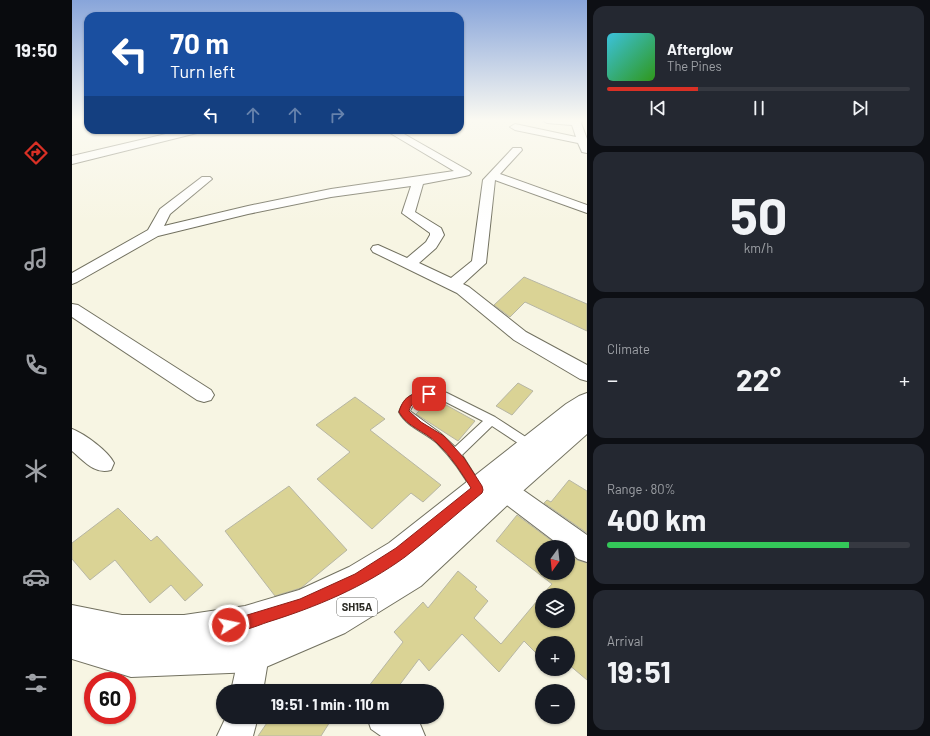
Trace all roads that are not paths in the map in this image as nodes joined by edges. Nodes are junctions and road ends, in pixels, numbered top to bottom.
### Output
1 (96, 154) edge
2 (439, 154) edge
3 (510, 154) edge
4 (72, 160) edge
5 (479, 174) junction
6 (206, 179) dead end
7 (418, 181) junction
8 (587, 209) edge
9 (153, 233) junction
10 (378, 249) dead end
11 (410, 263) junction
12 (76, 272) edge
13 (452, 285) junction
14 (72, 309) edge
15 (587, 374) edge
16 (204, 395) dead end
17 (587, 402) edge
18 (491, 420) junction
19 (587, 420) edge
20 (72, 438) edge
21 (530, 446) junction
22 (455, 455) junction
23 (103, 463) dead end
24 (491, 486) junction
25 (587, 550) edge
26 (72, 622) edge
27 (244, 623) junction
28 (72, 642) edge
29 (254, 655) junction
30 (248, 684) edge
31 (240, 724) edge
32 (392, 724) edge
33 (234, 736) edge
34 (408, 736) edge

1 - 4 main road
2 - 5 street
3 - 5 street
5 - 7 street
5 - 8 street
5 - 13 street
6 - 9 street
7 - 9 street
7 - 11 street
9 - 12 street
10 - 11 street
11 - 13 street
13 - 15 street
14 - 16 street
17 - 21 main road, SH15A
18 - 21 lane
18 - 22 lane
18 - 22 lane
19 - 24 main road, SH15A
20 - 23 street
21 - 24 main road, SH15A
22 - 24 lane
24 - 25 street
24 - 27 main road, SH15A
24 - 29 main road, SH15A
26 - 27 main road, SH15A
27 - 29 street
28 - 29 main road, SH15A
29 - 30 street
31 - 33 street
32 - 34 street

